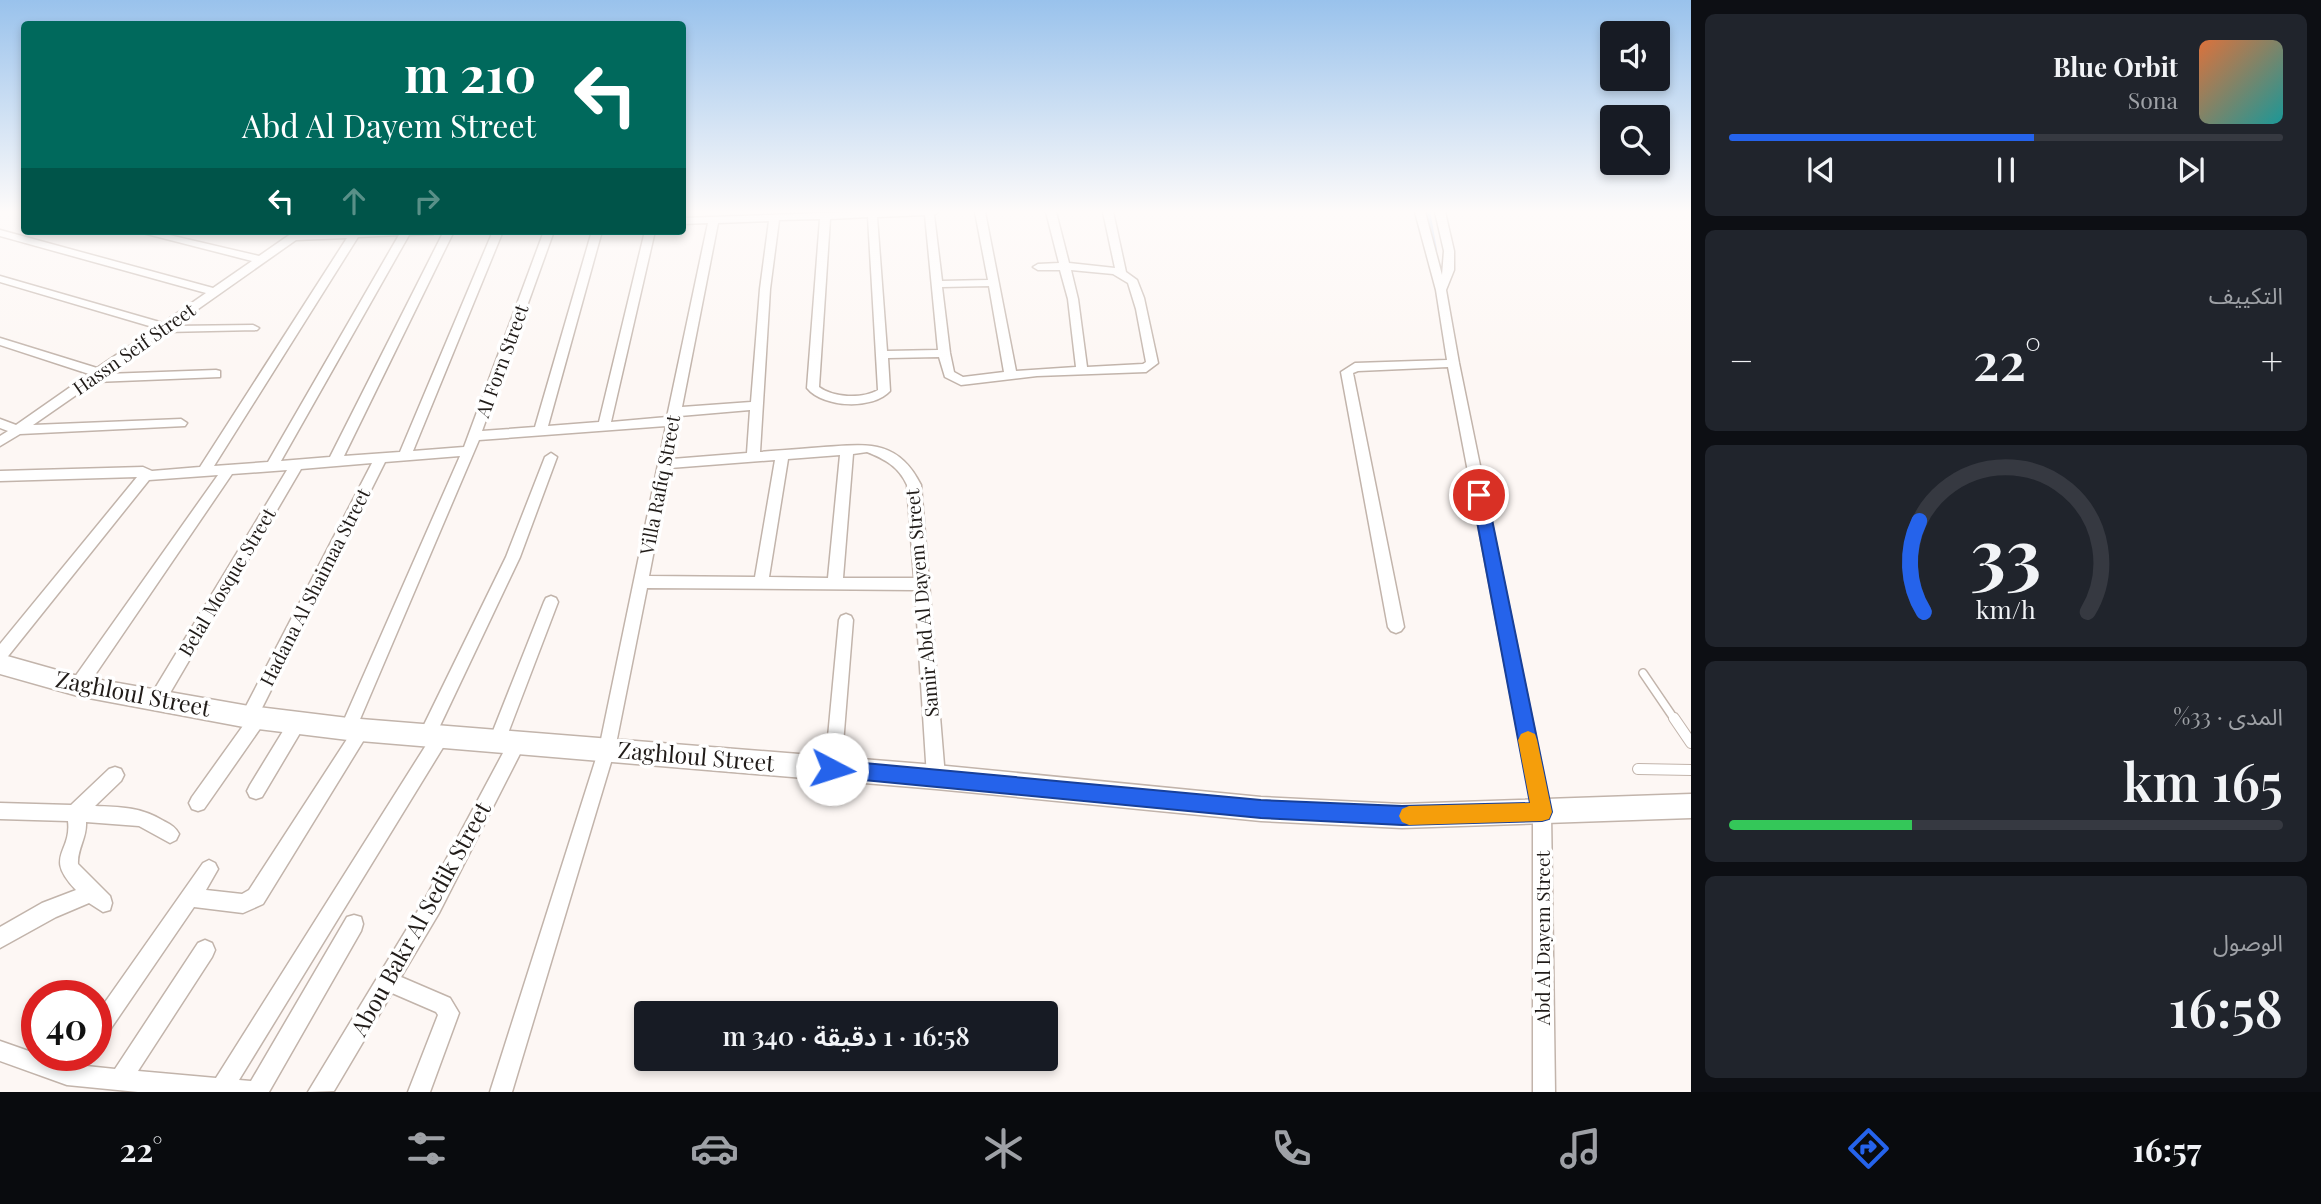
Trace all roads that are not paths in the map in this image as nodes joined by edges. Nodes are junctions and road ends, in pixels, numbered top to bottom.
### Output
1 (109, 263) edge
2 (257, 263) edge
3 (336, 263) edge
4 (388, 263) edge
5 (433, 263) edge
6 (485, 263) edge
7 (537, 263) edge
8 (588, 263) edge
9 (642, 263) edge
10 (704, 263) edge
11 (768, 263) edge
12 (822, 263) edge
13 (876, 263) edge
14 (935, 263) edge
15 (989, 263) edge
16 (1065, 263) edge
17 (1119, 263) edge
18 (1434, 263) edge
19 (1450, 263) edge
20 (1038, 267) dead end
21 (1066, 267) junction
22 (1121, 272) junction
23 (0, 279) edge
24 (993, 283) junction
25 (937, 284) junction
26 (1441, 290) junction
27 (214, 292) junction
28 (163, 328) junction
29 (254, 328) dead end
30 (0, 341) edge
31 (944, 353) junction
32 (882, 355) junction
33 (1453, 363) junction
34 (1082, 371) junction
35 (216, 374) dead end
36 (95, 376) junction
37 (1011, 376) junction
38 (757, 406) junction
39 (673, 417) junction
40 (0, 423) edge
41 (181, 424) dead end
42 (604, 426) junction
43 (18, 430) junction
44 (540, 431) junction
45 (475, 436) junction
46 (0, 442) edge
47 (847, 449) junction
48 (469, 451) junction
49 (782, 454) junction
50 (405, 456) junction
51 (752, 456) junction
52 (551, 457) dead end
53 (381, 458) junction
54 (335, 461) junction
55 (297, 464) junction
56 (664, 464) junction
57 (272, 466) junction
58 (228, 470) junction
59 (204, 472) junction
60 (0, 476) edge
61 (146, 476) junction
62 (640, 582) junction
63 (761, 583) junction
64 (835, 583) junction
65 (922, 584) junction
66 (551, 602) dead end
67 (846, 620) dead end
68 (1396, 627) dead end
69 (0, 654) edge
70 (0, 664) edge
71 (1643, 673) dead end
72 (78, 686) junction
73 (157, 700) junction
74 (254, 717) junction
75 (297, 723) junction
76 (355, 729) junction
77 (434, 736) junction
78 (507, 742) junction
79 (1691, 743) edge
80 (607, 749) junction
81 (832, 769) junction
82 (1638, 769) dead end
83 (1691, 770) edge
84 (115, 775) dead end
85 (936, 778) junction
86 (256, 791) dead end
87 (198, 803) dead end
88 (1691, 806) edge
89 (0, 811) edge
90 (1542, 812) junction
91 (74, 814) junction
92 (170, 834) dead end
93 (209, 869) dead end
94 (190, 897) junction
95 (354, 924) dead end
96 (0, 938) edge
97 (205, 950) dead end
98 (387, 982) junction
99 (112, 1010) edge
100 (0, 1051) edge
101 (70, 1071) edge
102 (67, 1075) junction
103 (120, 1080) junction
104 (221, 1089) junction
105 (256, 1092) edge
106 (319, 1092) edge
107 (419, 1092) edge
108 (501, 1092) edge
109 (1544, 1092) edge

1 - 27 street
2 - 27 street, Hassn Seif Street
3 - 59 street
4 - 57 street
5 - 54 street
6 - 50 street
7 - 45 street, Al Forn Street
8 - 44 street
9 - 42 street
10 - 39 street, Villa Rafiq Street
11 - 38 street
12 - 32 street
13 - 32 street
14 - 25 street
15 - 24 street
16 - 21 street
17 - 22 street
18 - 26 street, Abd Al Dayem Street
19 - 26 street, Abd Al Dayem Street
20 - 21 street
21 - 22 street
21 - 34 street
22 - 34 street
23 - 28 street
24 - 25 street
24 - 37 street
25 - 31 street
26 - 33 street, Abd Al Dayem Street
27 - 28 street, Hassn Seif Street
28 - 29 street
28 - 36 street, Hassn Seif Street
30 - 36 street
31 - 32 street
31 - 37 street
33 - 68 street
33 - 90 street, Abd Al Dayem Street
34 - 37 street
35 - 36 street
36 - 43 street, Hassn Seif Street
38 - 39 street
38 - 51 street
39 - 42 street
39 - 56 street, Villa Rafiq Street
40 - 43 street
41 - 43 street
42 - 44 street
43 - 46 street, Hassn Seif Street
44 - 45 street
45 - 48 street, Al Forn Street
47 - 49 street, Samir Abd Al Dayem Street
47 - 64 street
47 - 65 street, Samir Abd Al Dayem Street
48 - 50 street
48 - 76 street, Al Forn Street
49 - 51 street, Samir Abd Al Dayem Street
49 - 63 street
50 - 53 street
51 - 56 street, Samir Abd Al Dayem Street
52 - 77 street
53 - 54 street
53 - 74 street, Hadana Al Shaimaa Street
54 - 55 street
55 - 57 street
55 - 73 street, Belal Mosque Street
56 - 62 street, Villa Rafiq Street
57 - 58 street
58 - 59 street
58 - 72 street
59 - 61 street
60 - 61 street
61 - 69 street
62 - 63 street
62 - 80 street, Villa Rafiq Street
63 - 64 street
64 - 65 street
65 - 85 street, Samir Abd Al Dayem Street
66 - 78 street, Abou Bakr Al Sedik Street
67 - 81 street
70 - 72 street, Zaghloul Street
71 - 79 lane
72 - 73 street, Zaghloul Street
73 - 74 street, Zaghloul Street
74 - 75 street, Zaghloul Street
74 - 87 street, Hadana Al Shaimaa Street
75 - 76 street, Zaghloul Street
75 - 86 street
76 - 77 street, Zaghloul Street
76 - 94 street, Al Forn Street
77 - 78 street, Zaghloul Street
77 - 104 street
78 - 80 street, Zaghloul Street
78 - 98 street, Abou Bakr Al Sedik Street
80 - 81 street, Zaghloul Street
80 - 108 street, Villa Rafiq Street
81 - 85 street, Zaghloul Street
82 - 83 lane
84 - 91 street
85 - 90 street, Zaghloul Street
88 - 90 street, Zaghloul Street
89 - 91 street
90 - 109 street, Abd Al Dayem Street
91 - 92 street
91 - 96 street
93 - 94 street
94 - 99 street
95 - 105 street
97 - 103 street
98 - 106 street, Abou Bakr Al Sedik Street
98 - 107 street
100 - 102 street
101 - 102 street
102 - 103 street
103 - 104 street
104 - 105 street

